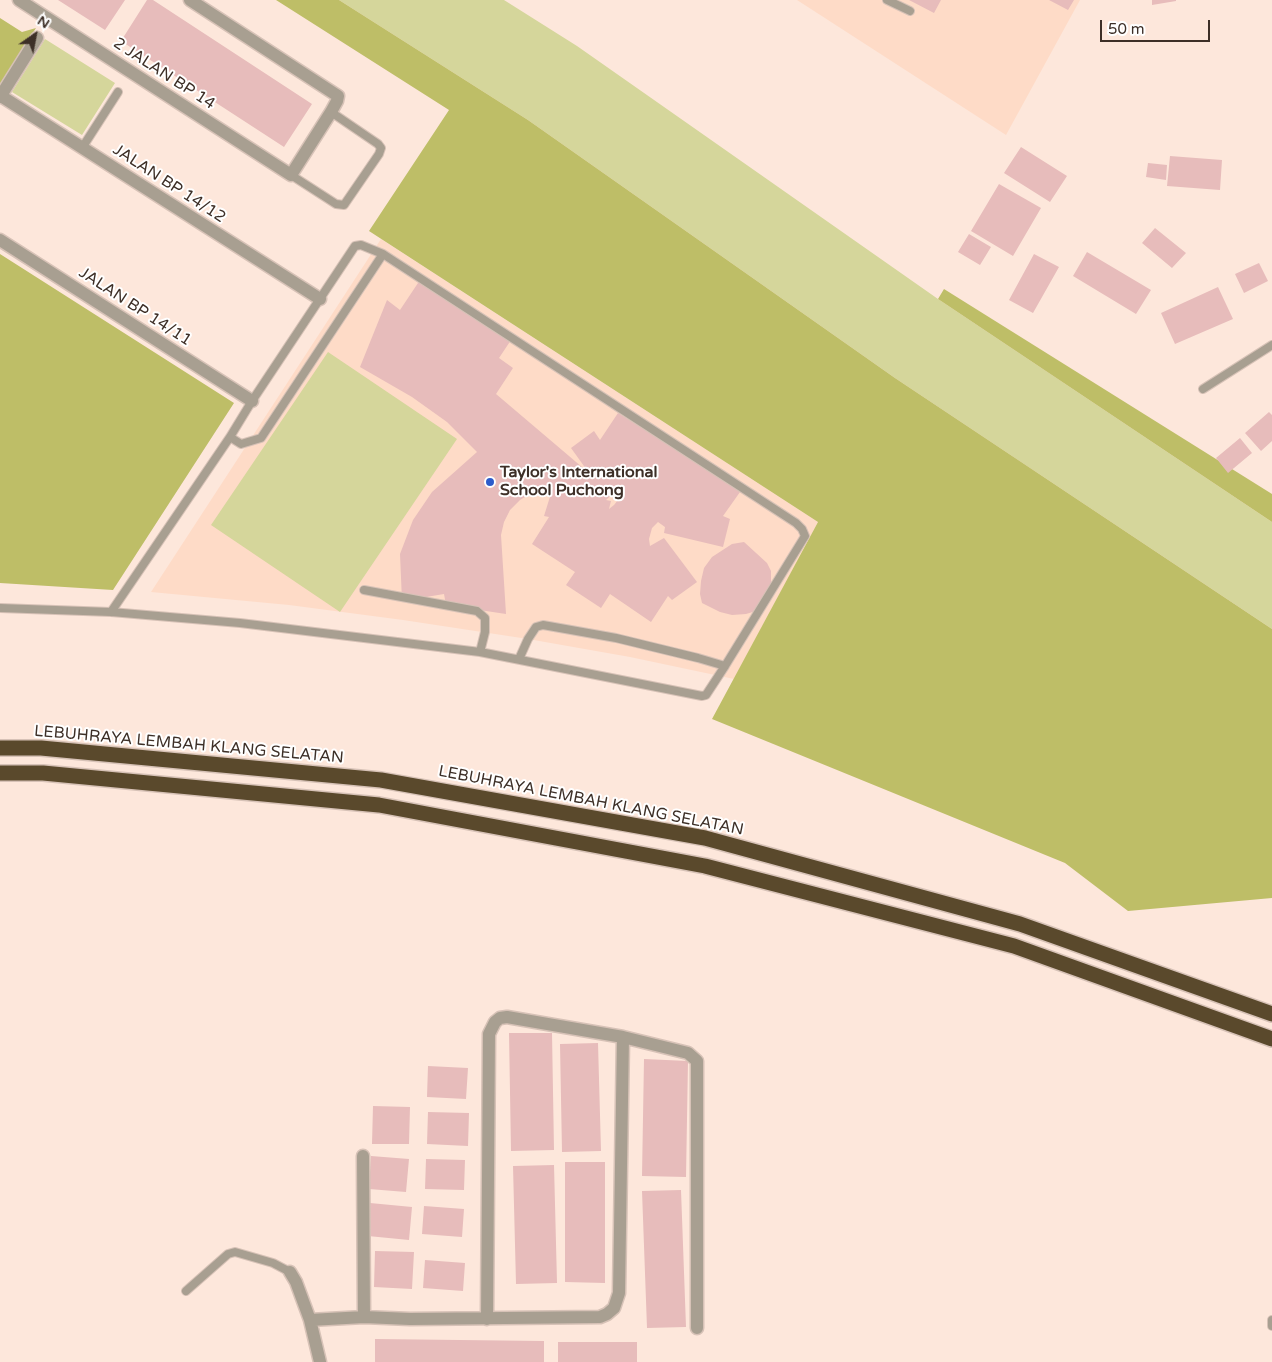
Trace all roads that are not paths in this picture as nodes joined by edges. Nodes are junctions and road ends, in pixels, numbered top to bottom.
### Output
1 (19, 0) edge
2 (190, 0) edge
3 (887, 0) edge
4 (910, 11) dead end
5 (37, 38) dead end
6 (118, 92) dead end
7 (0, 96) edge
8 (331, 112) junction
9 (82, 148) junction
10 (291, 175) junction
11 (0, 240) edge
12 (383, 254) junction
13 (320, 299) junction
14 (1272, 345) edge
15 (1203, 389) dead end
16 (252, 401) junction
17 (230, 437) junction
18 (364, 590) dead end
19 (0, 608) edge
20 (111, 612) junction
21 (480, 652) junction
22 (518, 659) junction
23 (724, 666) junction
24 (0, 748) edge
25 (0, 773) edge
26 (1272, 1014) edge
27 (624, 1037) junction
28 (1272, 1039) edge
29 (363, 1156) dead end
30 (290, 1272) joint
31 (186, 1291) dead end
32 (364, 1317) junction
33 (486, 1319) junction
34 (310, 1320) junction
35 (1272, 1320) edge
36 (1272, 1326) edge
37 (697, 1328) dead end
38 (320, 1362) edge

1 - 10 street, 2 JALAN BP 14
2 - 8 street
3 - 4 lane
5 - 7 street
6 - 9 lane
7 - 9 street, JALAN BP 14/12
8 - 10 street
8 - 10 lane
9 - 13 street, JALAN BP 14/12
11 - 16 street, JALAN BP 14/11
12 - 13 lane
12 - 17 lane
12 - 23 lane
13 - 16 lane
14 - 15 lane
16 - 17 lane
17 - 20 lane
18 - 21 lane
19 - 20 lane
20 - 21 lane
21 - 22 lane
22 - 23 lane
22 - 23 lane
24 - 26 highway, LEBUHRAYA LEMBAH KLANG SELATAN
25 - 28 highway
27 - 33 street
27 - 33 street
27 - 37 street
29 - 32 street
30 - 31 lane
30 - 34 street
32 - 33 street
32 - 34 street
34 - 38 street
35 - 36 lane

